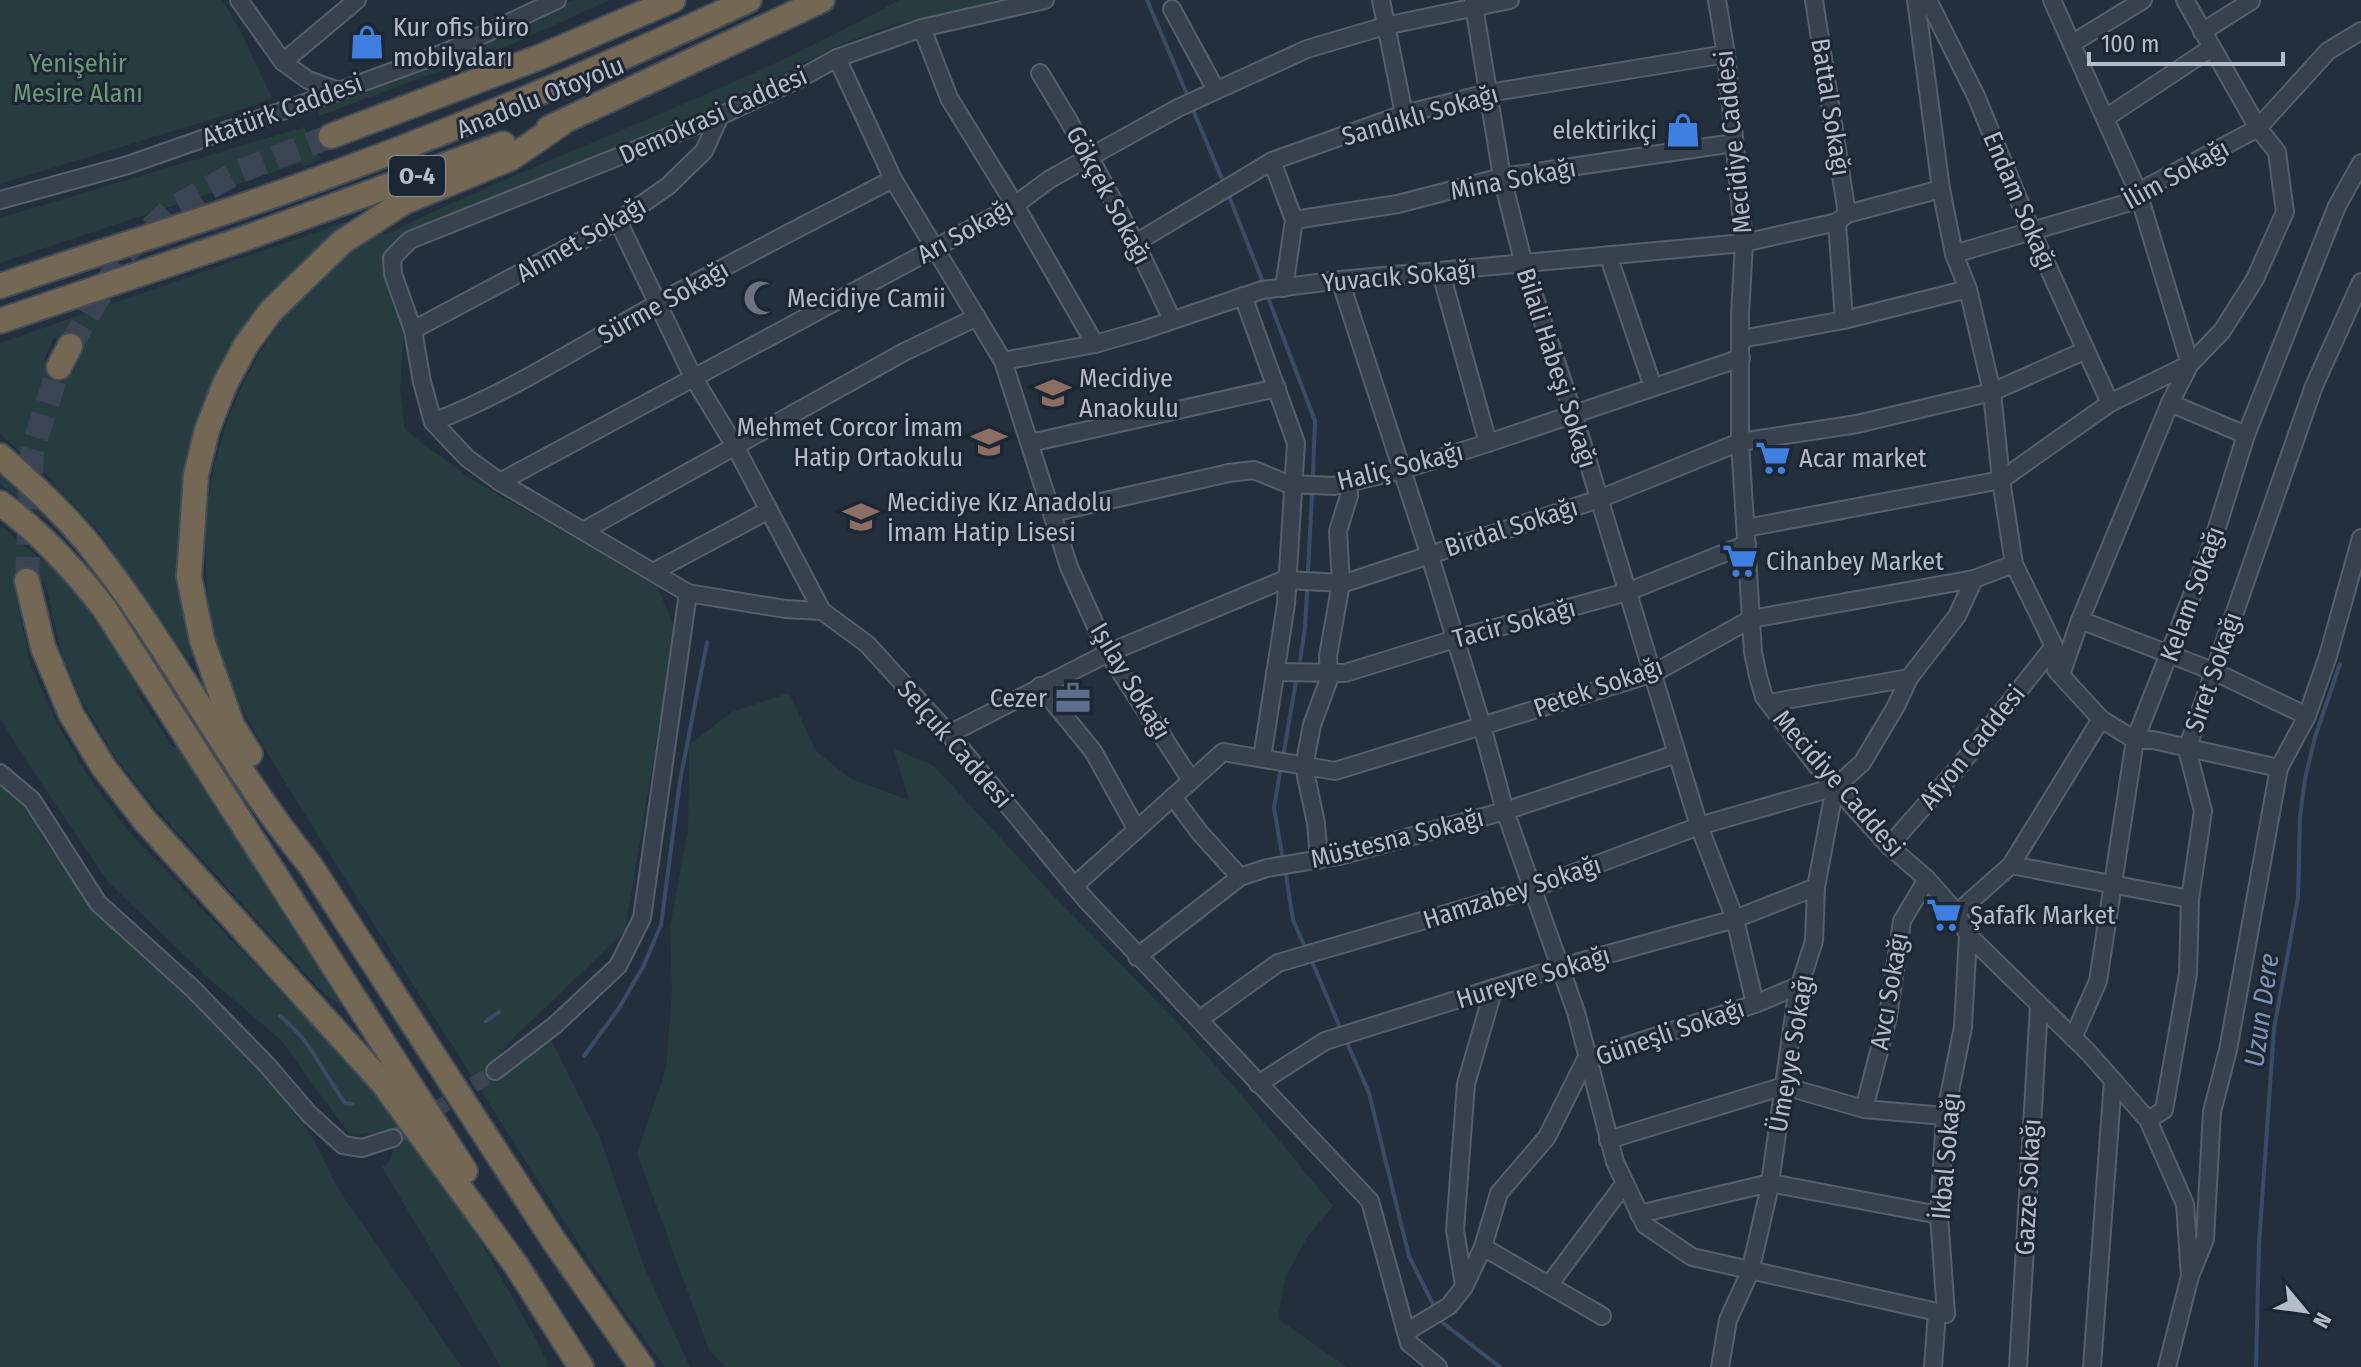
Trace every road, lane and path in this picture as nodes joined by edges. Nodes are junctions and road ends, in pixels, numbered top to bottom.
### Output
1 (239, 0) edge
2 (357, 0) edge
3 (557, 0) edge
4 (673, 0) edge
5 (749, 0) edge
6 (822, 0) edge
7 (1045, 0) edge
8 (1381, 0) edge
9 (1510, 0) edge
10 (1717, 0) edge
11 (1814, 0) edge
12 (1916, 0) edge
13 (1928, 0) edge
14 (2052, 0) edge
15 (2143, 0) edge
16 (2185, 0) edge
17 (2251, 1) edge
18 (1474, 3) edge
19 (1172, 9) dead end
20 (1385, 26) junction
21 (922, 28) junction
22 (2361, 31) edge
23 (2202, 32) junction
24 (2073, 43) junction
25 (2211, 48) junction
26 (1726, 54) junction
27 (837, 58) junction
28 (283, 62) junction
29 (1040, 73) dead end
30 (1216, 90) junction
31 (339, 91) junction
32 (1488, 93) junction
33 (1404, 114) junction
34 (720, 116) junction
35 (2107, 117) junction
36 (562, 123) junction
37 (2258, 128) junction
38 (331, 136) tunnel mouth
39 (1734, 143) junction
40 (1092, 157) junction
41 (1272, 161) junction
42 (2361, 163) edge
43 (1502, 177) junction
44 (893, 179) junction
45 (1941, 189) junction
46 (2138, 192) junction
47 (0, 200) edge
48 (1015, 205) junction
49 (1842, 218) junction
50 (1294, 220) junction
51 (618, 221) junction
52 (2031, 230) junction
53 (1137, 242) junction
54 (1744, 243) junction
55 (936, 249) junction
56 (1954, 254) junction
57 (1608, 255) junction
58 (1524, 265) junction
59 (1441, 273) junction
60 (1340, 280) junction
61 (2361, 282) edge
62 (0, 286) edge
63 (1284, 288) junction
64 (1968, 289) junction
65 (1243, 296) junction
66 (656, 304) junction
67 (977, 317) junction
68 (1172, 320) junction
69 (1844, 320) junction
70 (0, 321) edge
71 (413, 330) junction
72 (1741, 339) junction
73 (1095, 344) junction
74 (2086, 350) junction
75 (1741, 358) junction
76 (1003, 361) junction
77 (2190, 364) junction
78 (693, 377) junction
79 (1653, 387) junction
80 (1277, 388) junction
81 (1992, 392) junction
82 (2110, 403) junction
83 (2170, 403) junction
84 (1574, 416) junction
85 (433, 422) junction
86 (2246, 435) junction
87 (1740, 442) junction
88 (1030, 443) junction
89 (1488, 443) junction
90 (735, 446) junction
91 (0, 456) edge
92 (1402, 470) junction
93 (2001, 480) junction
94 (500, 482) junction
95 (1349, 482) junction
96 (1294, 484) junction
97 (1599, 499) junction
98 (0, 503) edge
99 (769, 510) junction
100 (1052, 513) junction
101 (583, 531) junction
102 (1746, 536) junction
103 (2361, 538) edge
104 (1429, 553) junction
105 (2014, 564) junction
106 (2357, 568) edge
107 (653, 572) junction
108 (1974, 579) junction
109 (1287, 580) junction
110 (27, 581) tunnel mouth
111 (1341, 583) junction
112 (1627, 592) junction
113 (688, 593) junction
114 (822, 611) junction
115 (1751, 619) junction
116 (2080, 620) junction
117 (1455, 639) junction
118 (2054, 646) junction
119 (1108, 653) junction
120 (2170, 655) junction
121 (2213, 671) junction
122 (1275, 672) junction
123 (1329, 673) junction
124 (1654, 673) junction
125 (2061, 675) junction
126 (1909, 678) junction
127 (1040, 686) junction
128 (1769, 703) junction
129 (2307, 716) junction
130 (2101, 719) junction
131 (1482, 726) junction
132 (949, 734) junction
133 (2135, 740) junction
134 (2187, 749) junction
135 (1676, 754) junction
136 (1262, 758) junction
137 (1305, 766) junction
138 (2279, 768) junction
139 (0, 773) edge
140 (1191, 780) junction
141 (1835, 787) junction
142 (1173, 797) junction
143 (1505, 811) junction
144 (1699, 826) junction
145 (1137, 830) junction
146 (1889, 846) junction
147 (1319, 860) junction
148 (310, 865) junction
149 (2011, 865) junction
150 (1240, 877) junction
151 (1927, 879) junction
152 (2113, 885) junction
153 (1074, 886) junction
154 (1816, 887) junction
155 (1531, 889) junction
156 (2190, 899) junction
157 (1957, 913) junction
158 (1735, 919) junction
159 (1968, 935) junction
160 (1137, 957) junction
161 (1558, 968) junction
162 (1798, 986) junction
163 (1494, 988) junction
164 (1755, 1004) junction
165 (2039, 1006) junction
166 (1200, 1019) junction
167 (2073, 1038) junction
168 (1586, 1059) junction
169 (495, 1071) tunnel mouth
170 (2113, 1080) junction
171 (1258, 1084) junction
172 (1784, 1086) junction
173 (1864, 1109) junction
174 (1945, 1116) junction
175 (2148, 1120) junction
176 (393, 1138) tunnel mouth
177 (1608, 1140) junction
178 (1625, 1183) junction
179 (1770, 1183) junction
180 (1639, 1214) junction
181 (1939, 1215) junction
182 (1483, 1247) junction
183 (516, 1265) junction
184 (1750, 1272) junction
185 (2190, 1276) junction
186 (1549, 1285) junction
187 (1464, 1287) junction
188 (1937, 1312) junction
189 (1602, 1316) dead end
190 (1406, 1332) junction
191 (581, 1367) edge
192 (642, 1367) edge
193 (1438, 1367) edge
194 (1720, 1367) edge
195 (1933, 1367) edge
196 (2018, 1367) edge
197 (2092, 1367) edge
198 (2167, 1367) edge

1 - 28 street
2 - 28 street
3 - 31 street, Atatürk Caddesi
4 - 38 highway
5 - 62 highway, Anadolu Otoyolu / O-4
6 - 36 highway, Anadolu Otoyolu / O-4
7 - 21 street, Demokrasi Caddesi
8 - 20 street
9 - 18 street, Arı Sokağı
10 - 26 street, Mecidiye Caddesi
11 - 49 street, Battal Sokağı
12 - 45 street
13 - 52 street, Endam Sokağı
14 - 24 street
15 - 24 street
16 - 23 street
17 - 23 street
18 - 20 street, Arı Sokağı
18 - 32 street, Bilali Habeşi Sokağı
19 - 30 street
20 - 30 street, Arı Sokağı
20 - 33 street
21 - 27 street, Demokrasi Caddesi
21 - 48 street
22 - 37 street, İlim Sokağı
23 - 25 street
24 - 35 street
25 - 35 street
25 - 37 street
26 - 32 street, Sandıklı Sokağı
26 - 39 street, Mecidiye Caddesi
27 - 34 street, Demokrasi Caddesi
27 - 44 street, Işılay Sokağı
28 - 31 street
29 - 40 street, Gökçek Sokağı
30 - 40 street, Arı Sokağı
31 - 47 street, Atatürk Caddesi
32 - 33 street, Sandıklı Sokağı
32 - 43 street, Bilali Habeşi Sokağı
33 - 41 street, Sandıklı Sokağı
34 - 51 street, Ahmet Sokağı
34 - 71 street, Demokrasi Caddesi
35 - 46 street
36 - 70 highway, Anadolu Otoyolu / O-4
36 - 148 highway
37 - 46 street, İlim Sokağı
37 - 77 street
39 - 43 street, Mina Sokağı
39 - 54 street, Mecidiye Caddesi
40 - 48 street, Arı Sokağı
40 - 53 street, Gökçek Sokağı
41 - 50 street
41 - 53 street, Sandıklı Sokağı
42 - 86 street, Kelam Sokağı
43 - 50 street, Mina Sokağı
43 - 58 street, Bilali Habeşi Sokağı
44 - 55 street, Işılay Sokağı
44 - 66 street, Sürme Sokağı
45 - 49 street, Yuvacık Sokağı
45 - 56 street
46 - 52 street, İlim Sokağı
46 - 77 street
48 - 55 street, Arı Sokağı
48 - 73 street
49 - 54 street, Yuvacık Sokağı
49 - 69 street, Battal Sokağı
50 - 63 street
51 - 66 street
51 - 71 street, Ahmet Sokağı
52 - 56 street, İlim Sokağı
52 - 74 street, Endam Sokağı
53 - 68 street, Gökçek Sokağı
54 - 57 street, Yuvacık Sokağı
54 - 72 street, Mecidiye Caddesi
55 - 67 street, Işılay Sokağı
55 - 78 street, Arı Sokağı
56 - 64 street
57 - 58 street, Yuvacık Sokağı
57 - 79 street
58 - 59 street, Yuvacık Sokağı
58 - 84 street, Bilali Habeşi Sokağı
59 - 60 street, Yuvacık Sokağı
59 - 89 street
60 - 63 street, Yuvacık Sokağı
60 - 92 street
61 - 121 street, Siret Sokağı
63 - 65 street, Yuvacık Sokağı
64 - 69 street
64 - 81 street
65 - 68 street, Yuvacık Sokağı
65 - 80 street
66 - 78 street
66 - 85 street, Sürme Sokağı
67 - 76 street, Işılay Sokağı
67 - 90 street
68 - 73 street, Yuvacık Sokağı
69 - 72 street
71 - 85 street
72 - 75 street, Mecidiye Caddesi
73 - 76 street, Yuvacık Sokağı
74 - 81 street, Birdal Sokağı
74 - 82 street, Endam Sokağı
75 - 79 street, Haliç Sokağı
75 - 87 street, Mecidiye Caddesi
76 - 88 street, Işılay Sokağı
77 - 82 street
77 - 83 street
78 - 90 street
78 - 94 street, Arı Sokağı
79 - 84 street, Haliç Sokağı
80 - 88 street
80 - 96 street
81 - 87 street, Birdal Sokağı
81 - 93 street
82 - 93 street
83 - 86 street
83 - 116 street
84 - 89 street, Haliç Sokağı
84 - 97 street, Bilali Habeşi Sokağı
85 - 94 street
86 - 120 street, Kelam Sokağı
87 - 97 street, Birdal Sokağı
87 - 102 street, Mecidiye Caddesi
88 - 100 street, Işılay Sokağı
89 - 92 street, Haliç Sokağı
90 - 99 street
90 - 101 street
91 - 148 highway
92 - 95 street, Haliç Sokağı
92 - 104 street
93 - 102 street, Tacir Sokağı
93 - 105 street
94 - 101 street
95 - 96 street, Haliç Sokağı
95 - 111 street
96 - 100 street, Haliç Sokağı
96 - 109 street
97 - 104 street, Birdal Sokağı
97 - 112 street, Bilali Habeşi Sokağı
98 - 183 highway
99 - 107 street
99 - 114 street
100 - 119 street, Işılay Sokağı
101 - 107 street
102 - 112 street, Tacir Sokağı
102 - 115 street, Mecidiye Caddesi
103 - 106 street
104 - 111 street, Birdal Sokağı
104 - 117 street
105 - 108 street, Petek Sokağı
105 - 118 street
106 - 129 street
107 - 113 street
108 - 115 street, Petek Sokağı
108 - 126 street
109 - 111 street, Birdal Sokağı
109 - 119 street, Birdal Sokağı
109 - 122 street
110 - 183 highway
111 - 123 street
112 - 117 street, Tacir Sokağı
112 - 124 street, Bilali Habeşi Sokağı
113 - 114 street
113 - 169 street
114 - 132 street, Selçuk Caddesi
115 - 124 street, Petek Sokağı
115 - 128 street, Mecidiye Caddesi
116 - 120 street
116 - 125 street
117 - 123 street, Tacir Sokağı
117 - 131 street
118 - 125 street
118 - 146 street, Afyon Caddesi
119 - 127 street, Birdal Sokağı
119 - 140 street, Işılay Sokağı
120 - 121 street
120 - 133 street, Kelam Sokağı
121 - 129 street
121 - 134 street, Siret Sokağı
122 - 123 street, Tacir Sokağı
122 - 136 street
123 - 137 street
124 - 131 street, Petek Sokağı
124 - 135 street, Bilali Habeşi Sokağı
125 - 130 street
126 - 128 street
126 - 141 street
127 - 132 street, Birdal Sokağı
127 - 145 street
128 - 141 street, Mecidiye Caddesi
129 - 138 street
130 - 133 street
130 - 149 street
131 - 137 street, Petek Sokağı
131 - 143 street
132 - 153 street, Selçuk Caddesi
133 - 134 street
133 - 152 street, Kelam Sokağı
134 - 138 street
134 - 156 street, Siret Sokağı
135 - 143 street, Müstesna Sokağı
135 - 144 street, Bilali Habeşi Sokağı
136 - 137 street, Petek Sokağı
136 - 140 street, Petek Sokağı
137 - 147 street
138 - 185 street
139 - 176 street
140 - 142 street
141 - 144 street, Hamzabey Sokağı
141 - 146 street, Mecidiye Caddesi
141 - 154 street, Ümeyye Sokağı
142 - 145 street
142 - 150 street
143 - 147 street, Müstesna Sokağı
143 - 155 street
144 - 155 street, Hamzabey Sokağı
144 - 158 street, Bilali Habeşi Sokağı
145 - 153 street
146 - 151 street, Mecidiye Caddesi
147 - 150 street, Müstesna Sokağı
148 - 192 highway
149 - 152 street
149 - 157 street
150 - 160 street, Müstesna Sokağı
151 - 157 street, Mecidiye Caddesi
151 - 173 street, Avcı Sokağı
152 - 156 street
152 - 167 street, Kelam Sokağı
153 - 160 street, Selçuk Caddesi
154 - 158 street, Hureyre Sokağı
154 - 162 street, Ümeyye Sokağı
155 - 161 street
155 - 166 street, Hamzabey Sokağı
156 - 175 street, Siret Sokağı
157 - 159 street, Mecidiye Caddesi
158 - 161 street, Hureyre Sokağı
158 - 164 street, Bilali Habeşi Sokağı
159 - 165 street, Mecidiye Caddesi
159 - 174 street, İkbal Sokağı
160 - 166 street, Selçuk Caddesi
161 - 163 street, Hureyre Sokağı
161 - 168 street
162 - 164 street, Güneşli Sokağı
162 - 172 street, Ümeyye Sokağı
163 - 171 street, Hureyre Sokağı
163 - 187 street
164 - 168 street, Güneşli Sokağı
165 - 167 street, Mecidiye Caddesi
165 - 196 street, Gazze Sokağı
166 - 171 street, Selçuk Caddesi
167 - 170 street, Mecidiye Caddesi
168 - 177 street
168 - 182 street, Güneşli Sokağı
170 - 175 street, Mecidiye Caddesi
170 - 197 street
171 - 190 street, Selçuk Caddesi
172 - 173 street
172 - 177 street
172 - 179 street, Ümeyye Sokağı
173 - 174 street
174 - 181 street, İkbal Sokağı
175 - 185 street, Mecidiye Caddesi
177 - 178 street
178 - 180 street
178 - 186 street
179 - 180 street
179 - 181 street
179 - 184 street, Ümeyye Sokağı
180 - 184 street
181 - 188 street, İkbal Sokağı
182 - 186 street
182 - 187 street, Güneşli Sokağı
183 - 191 highway
184 - 188 street
184 - 194 street, Ümeyye Sokağı
185 - 198 street
186 - 189 street
187 - 190 street, Güneşli Sokağı
188 - 195 street, İkbal Sokağı
190 - 193 street, Selçuk Caddesi

